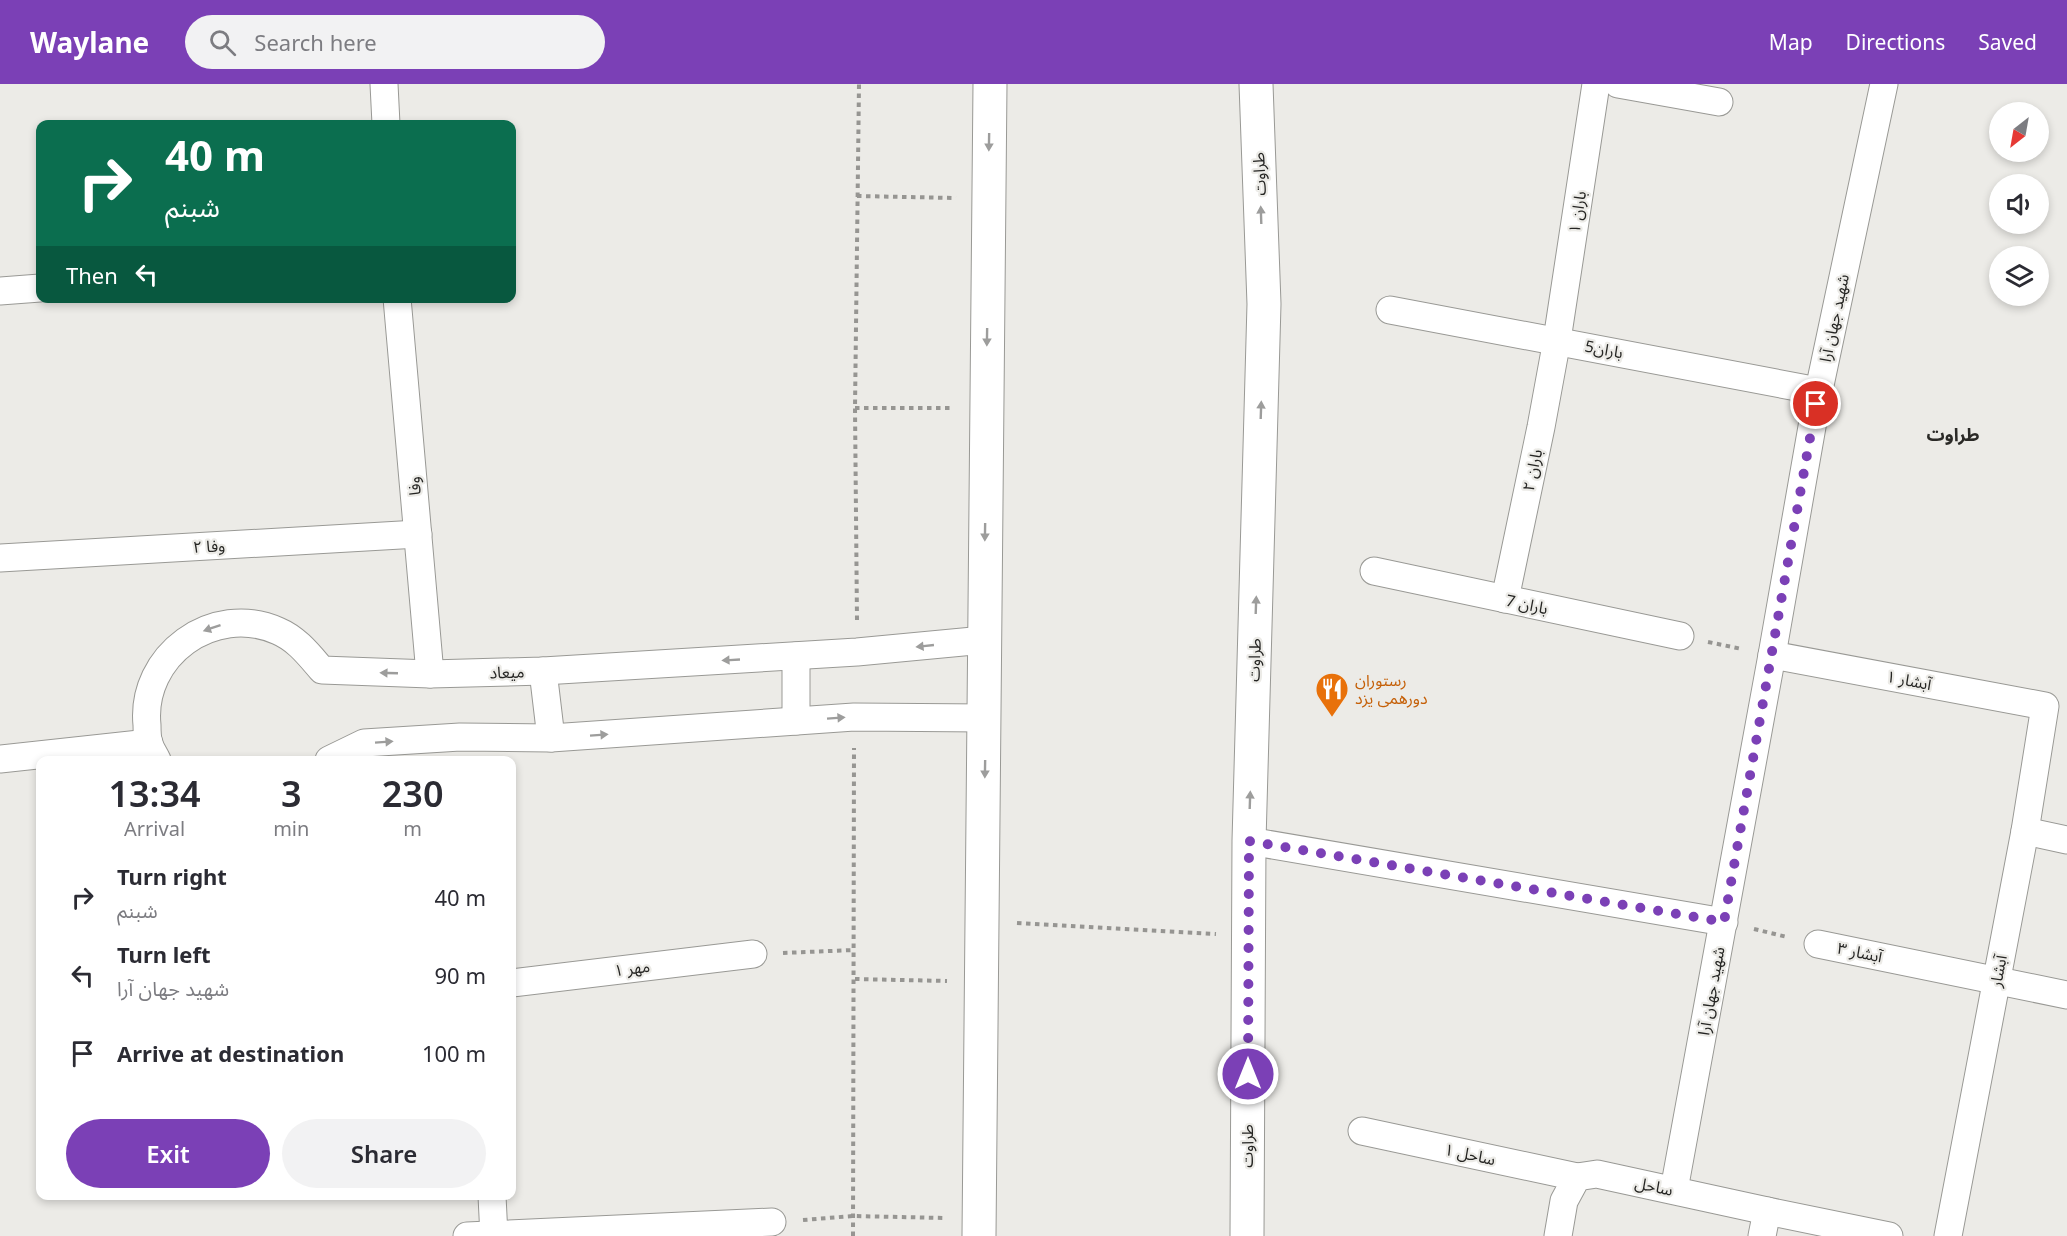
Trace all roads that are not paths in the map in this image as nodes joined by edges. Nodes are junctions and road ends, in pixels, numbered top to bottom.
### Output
1 (384, 84) edge
2 (990, 84) edge
3 (1256, 84) edge
4 (1596, 84) edge
5 (1618, 84) edge
6 (1884, 84) edge
7 (1719, 102) dead end
8 (386, 120) edge
9 (36, 288) edge
10 (0, 291) edge
11 (398, 303) edge
12 (1390, 310) dead end
13 (1557, 340) junction
14 (1818, 391) junction
15 (418, 534) junction
16 (0, 558) edge
17 (1374, 571) dead end
18 (1505, 599) junction
19 (1680, 636) road end
20 (984, 640) junction
21 (1772, 655) junction
22 (796, 656) junction
23 (543, 671) junction
24 (430, 674) junction
25 (2045, 706) joint
26 (985, 718) junction
27 (796, 721) junction
28 (551, 738) junction
29 (461, 749) edge
30 (153, 752) edge
31 (66, 756) edge
32 (337, 756) edge
33 (36, 757) edge
34 (0, 759) edge
35 (2025, 831) junction
36 (2067, 840) edge
37 (1249, 841) junction
38 (1724, 922) junction
39 (1818, 944) road end
40 (753, 954) road end
41 (1996, 981) junction
42 (516, 983) edge
43 (2067, 995) edge
44 (1362, 1131) dead end
45 (1577, 1177) junction
46 (1674, 1190) junction
47 (492, 1200) edge
48 (772, 1222) road end
49 (1765, 1223) edge
50 (979, 1227) edge
51 (494, 1235) edge
52 (467, 1236) edge
53 (1247, 1236) edge
54 (1558, 1236) edge
55 (1889, 1236) edge
56 (1948, 1236) edge

1 - 8 street
2 -> 20 main road
37 -> 3 main road, طراوت
4 - 13 street, باران ۱
5 - 7 street
6 - 14 street, شهید جهان آرا
9 - 10 street
11 - 15 street, وفا
12 - 13 street, باران5
13 - 14 street, باران5
13 - 18 street, باران ۲
14 - 21 street, شهید جهان آرا
15 - 16 street, وفا ۲
15 - 24 street, وفا
17 - 18 street, باران 7
18 - 19 street, باران 7
20 -> 22 street, میعاد
20 - 26 main road
21 - 25 street, آبشار ۱
21 - 38 street, شهید جهان آرا
22 -> 23 street, میعاد
22 - 27 street
23 - 24 street, میعاد
23 - 28 street
24 -> 30 street, میعاد
25 - 35 street, آبشار
27 -> 26 street
26 -> 50 main road
28 -> 27 street
28 - 29 street
32 -> 29 street
30 - 31 street
33 - 34 street
35 - 36 street
35 - 41 street, آبشار
37 - 38 street
37 - 53 main road, طراوت
38 - 46 street, شهید جهان آرا
39 - 41 street, آبشار ۳
40 - 42 street, مهر ۱
41 - 43 street, آبشار ۳
41 - 56 street, آبشار
44 - 45 street, ساحل ۱
45 - 46 street, ساحل
45 - 54 street
46 - 49 street, ساحل
47 - 51 street
48 - 51 street
49 - 55 street, ساحل
51 - 52 street

